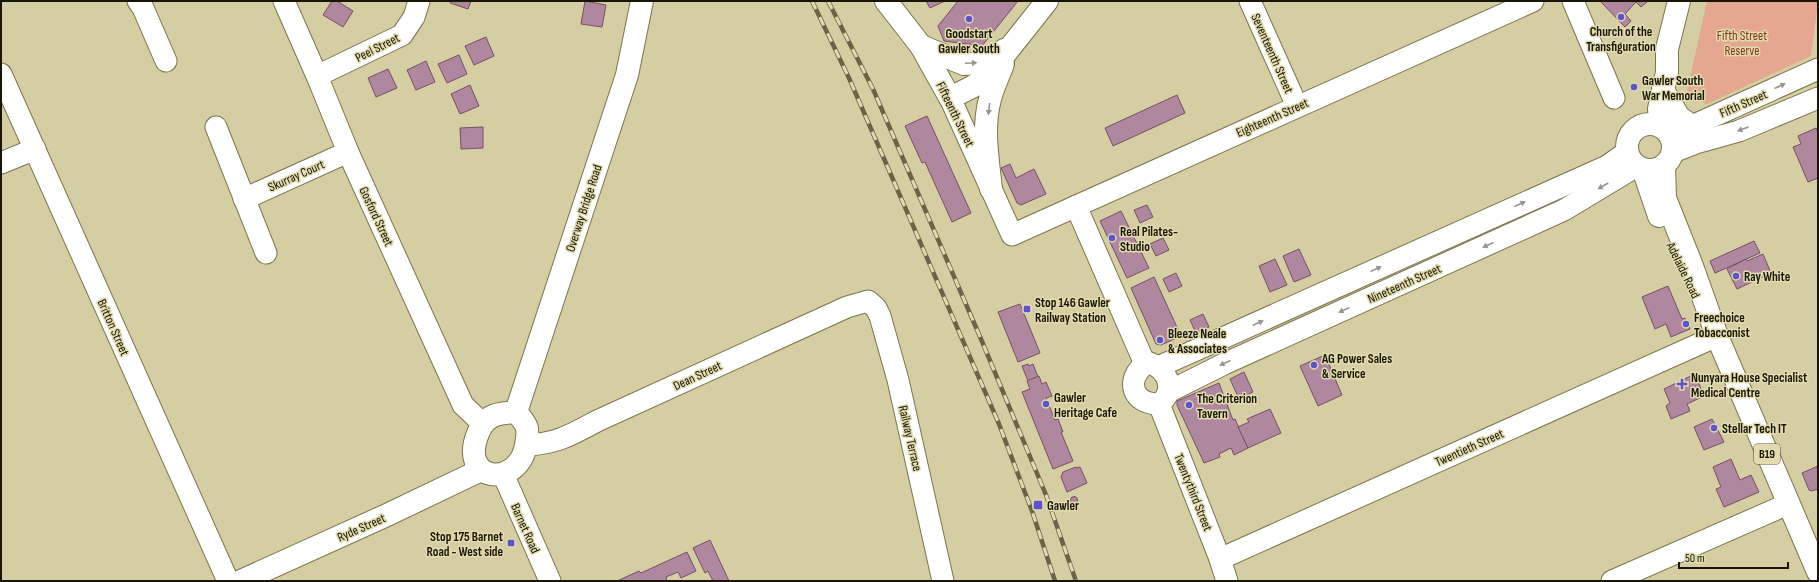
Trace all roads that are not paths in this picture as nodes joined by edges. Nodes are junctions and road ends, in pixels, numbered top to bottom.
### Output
1 (284, 1) edge
2 (419, 1) edge
3 (642, 1) edge
4 (886, 1) edge
5 (1047, 1) edge
6 (1250, 1) edge
7 (1533, 1) edge
8 (1573, 1) edge
9 (1679, 1) edge
10 (145, 3) edge
11 (921, 46) junction
12 (1010, 46) junction
13 (1668, 49) junction
14 (166, 61) dead end
15 (1818, 69) edge
16 (1, 74) edge
17 (317, 76) junction
18 (1663, 90) junction
19 (950, 98) junction
20 (1614, 98) dead end
21 (1818, 98) edge
22 (1297, 106) junction
23 (1692, 126) junction
24 (216, 127) dead end
25 (1656, 128) junction
26 (35, 149) junction
27 (348, 152) junction
28 (1668, 159) junction
29 (1636, 162) junction
30 (1, 163) edge
31 (991, 189) junction
32 (244, 199) junction
33 (1076, 206) junction
34 (1012, 235) joint
35 (266, 253) dead end
36 (868, 301) joint
37 (1717, 336) junction
38 (1152, 365) junction
39 (1163, 398) junction
40 (516, 412) junction
41 (482, 423) junction
42 (526, 445) junction
43 (481, 470) junction
44 (503, 474) junction
45 (1788, 504) junction
46 (1220, 558) junction
47 (1815, 560) edge
48 (228, 581) edge
49 (241, 581) edge
50 (550, 581) edge
51 (943, 581) edge
52 (1227, 581) edge
53 (1612, 581) edge

1 - 17 street, Gosford Street
2 - 17 street, Peel Street
3 - 40 main road, Overway Bridge Road
4 - 11 main road, Fifteenth Street
5 - 12 main road
6 - 22 street, Seventeenth Street
7 - 22 street, Eighteenth Street
8 - 20 street
9 - 13 main road, B19
10 - 14 street
11 -> 12 main road
11 - 19 main road, Fifteenth Street
12 - 19 main road
12 -> 31 main road
13 - 18 main road, B19
13 - 25 main road, B19
23 -> 15 street, Fifth Street
16 - 26 street, Britton Street
17 - 27 street, Gosford Street
18 - 23 main road
18 - 25 main road, B19
19 - 31 street, Fifteenth Street
21 -> 28 street, Fifth Street
22 - 33 street, Eighteenth Street
23 - 25 street, Fifth Street
24 - 32 street
25 - 28 main road, B19
25 - 29 main road, B19
26 - 30 street
26 - 48 street, Britton Street
27 - 32 street, Skurray Court
27 - 41 street, Gosford Street
28 - 29 main road
28 - 37 main road, Adelaide Road / B19
29 - 37 main road, Adelaide Road / B19
38 -> 29 street, Nineteenth Street
29 -> 39 street, Nineteenth Street
31 - 34 street, Fifteenth Street
32 - 35 street
33 - 34 street, Eighteenth Street
33 - 38 street
36 - 42 street, Dean Street
36 - 51 street, Railway Terrace
37 - 45 main road, B19
37 - 46 street, Twentieth Street
38 - 39 street
38 - 39 street
39 - 46 street, Twentythird Street
40 - 41 main road
40 - 42 main road
41 - 43 main road
42 - 44 main road
43 - 44 main road
43 - 49 main road, Ryde Street
44 - 50 street, Barnet Road
45 - 47 main road, B19
45 - 53 street
46 - 52 street, Twentythird Street

